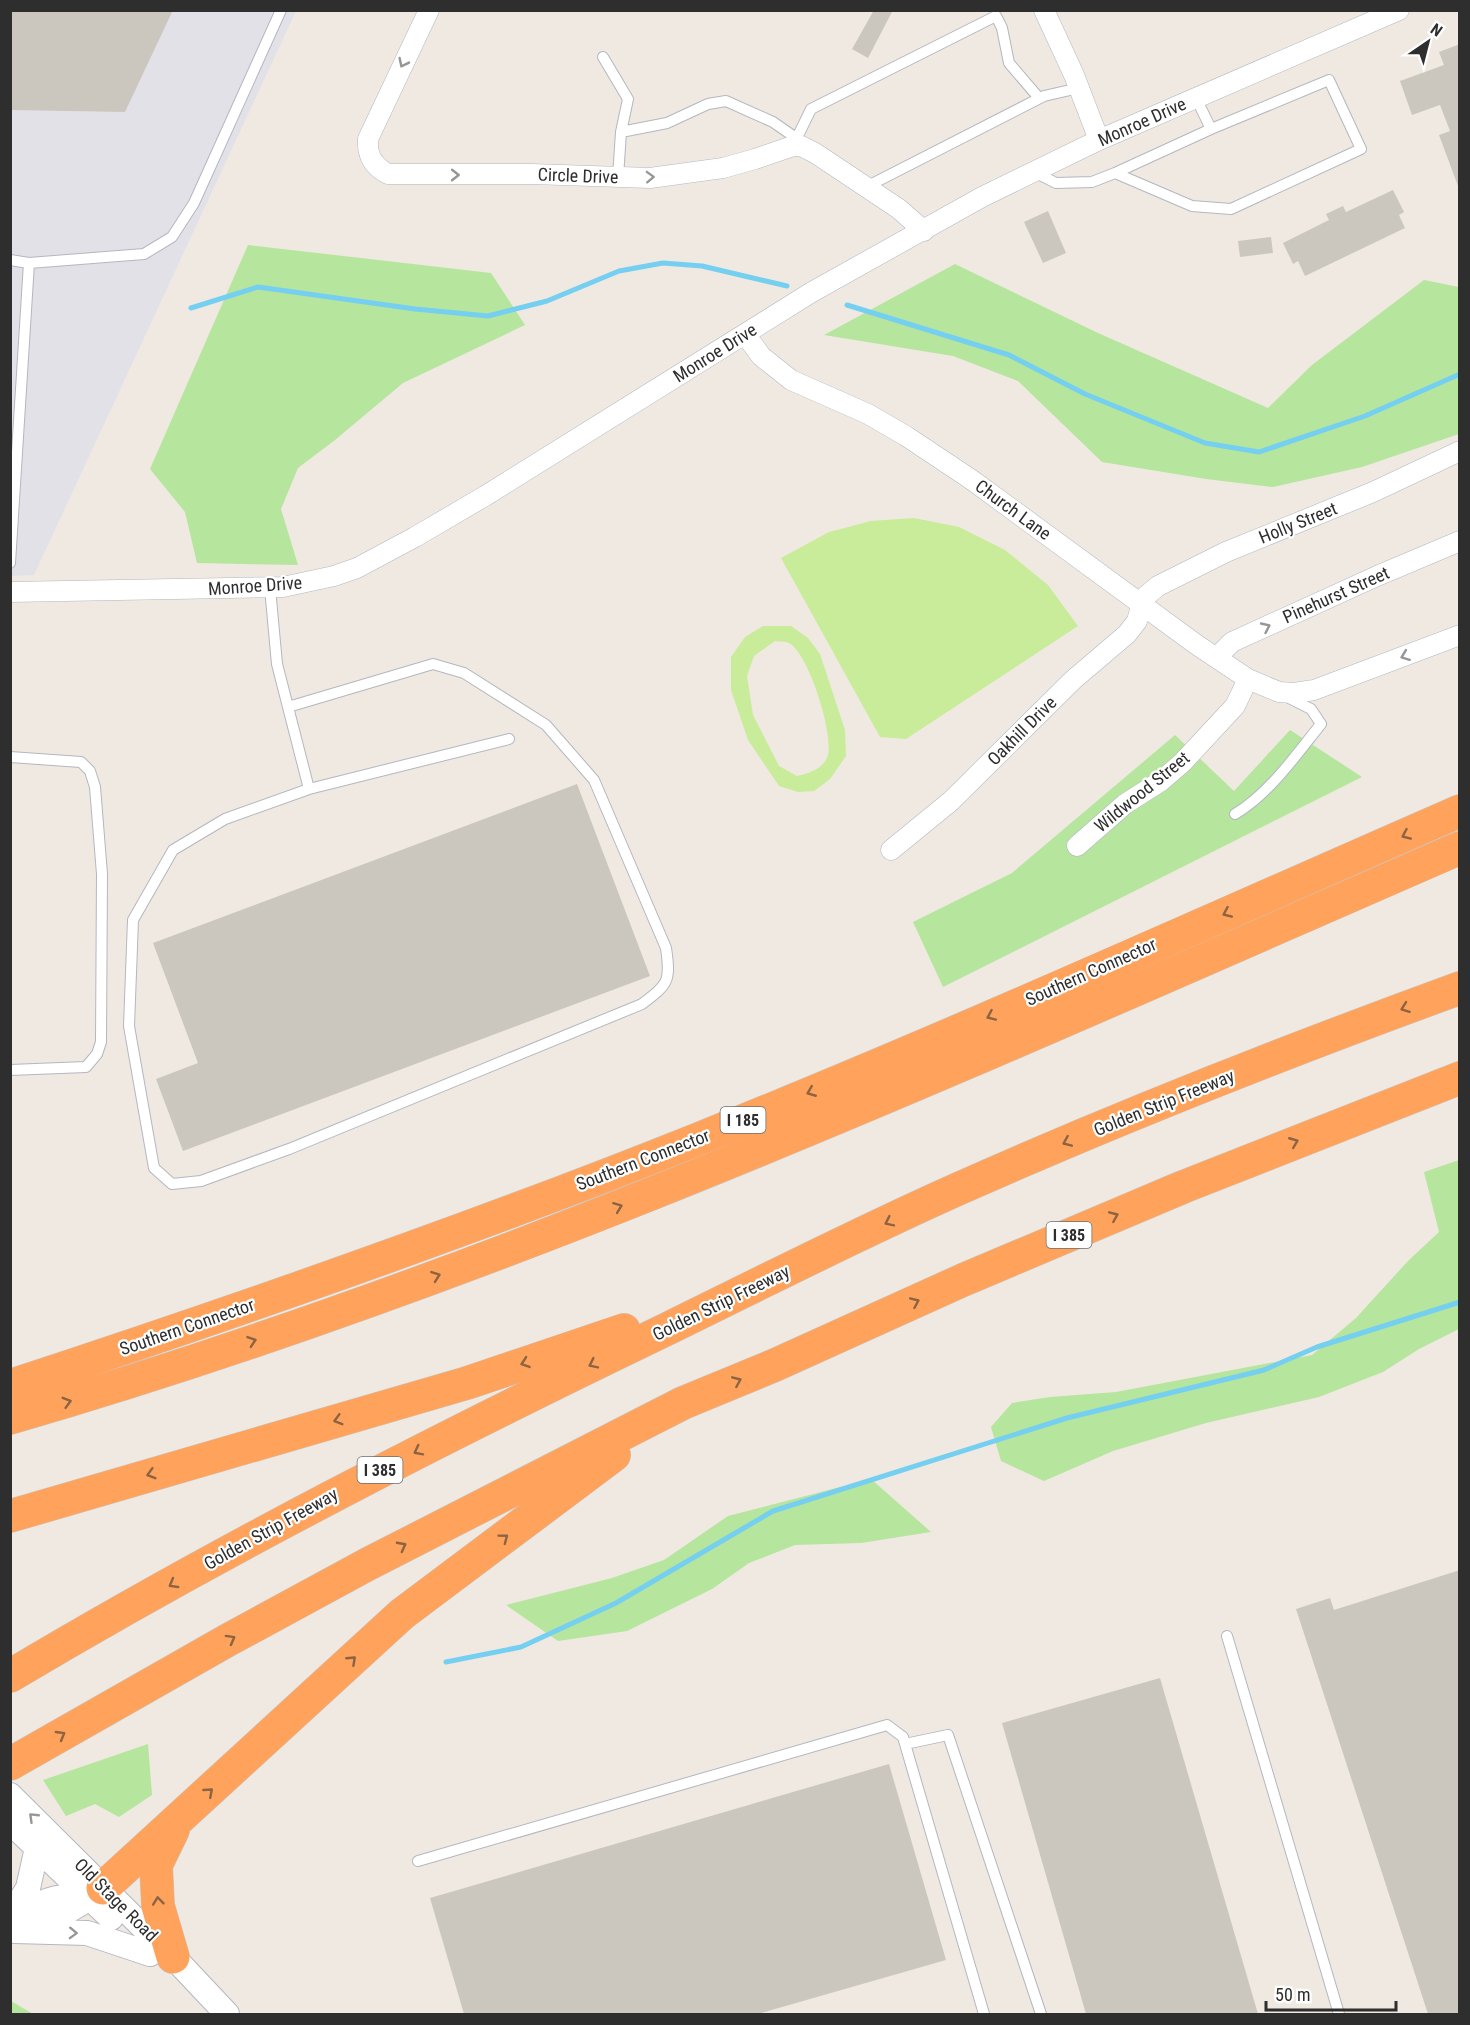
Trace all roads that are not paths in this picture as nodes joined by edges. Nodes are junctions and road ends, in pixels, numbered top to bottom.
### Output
1 (281, 10) edge
2 (429, 10) edge
3 (1044, 10) edge
4 (1400, 10) edge
5 (1373, 15) edge
6 (603, 57) dead end
7 (1079, 88) junction
8 (1039, 98) junction
9 (1196, 98) junction
10 (1211, 129) junction
11 (621, 132) junction
12 (1099, 140) junction
13 (794, 142) junction
14 (1034, 172) junction
15 (1115, 173) junction
16 (618, 177) junction
17 (866, 187) junction
18 (924, 231) junction
19 (10, 260) edge
20 (29, 263) junction
21 (745, 334) junction
22 (1460, 451) edge
23 (1460, 541) edge
24 (10, 563) edge
25 (270, 588) junction
26 (10, 592) edge
27 (1142, 603) junction
28 (1460, 635) edge
29 (1216, 657) junction
30 (1248, 679) junction
31 (1279, 692) junction
32 (288, 707) junction
33 (508, 739) dead end
34 (10, 757) edge
35 (309, 789) junction
36 (1460, 812) edge
37 (1234, 814) dead end
38 (1077, 846) dead end
39 (1460, 848) edge
40 (891, 850) dead end
41 (1460, 988) edge
42 (10, 1070) edge
43 (1460, 1078) edge
44 (759, 1284) junction
45 (10, 1386) edge
46 (683, 1403) junction
47 (10, 1418) edge
48 (10, 1516) edge
49 (1227, 1636) dead end
50 (10, 1676) edge
51 (905, 1744) junction
52 (10, 1764) edge
53 (10, 1795) edge
54 (179, 1817) junction
55 (10, 1822) edge
56 (43, 1844) junction
57 (418, 1861) dead end
58 (97, 1893) junction
59 (12, 1925) edge
60 (161, 1956) junction
61 (223, 2011) edge
62 (984, 2014) edge
63 (1041, 2014) edge
64 (1340, 2014) edge

1 - 20 lane
2 -> 16 street, Circle Drive
3 - 7 street
4 - 5 street, Monroe Drive
5 - 9 street, Monroe Drive
6 - 11 lane
7 - 8 lane
7 - 12 street
8 - 13 lane
8 - 17 lane
9 - 10 lane
9 - 12 street, Monroe Drive
10 - 15 lane
10 - 15 lane
11 - 13 lane
11 - 16 lane
12 - 14 street, Monroe Drive
16 -> 13 street, Circle Drive
13 - 17 street
14 - 15 lane
14 - 18 street, Monroe Drive
17 - 18 street
18 - 21 street, Monroe Drive
19 - 20 lane
20 - 24 lane
21 - 25 street, Monroe Drive
21 - 27 street, Church Lane
22 - 27 street, Holly Street
29 -> 23 street, Pinehurst Street
25 - 26 street, Monroe Drive
25 - 32 lane
27 - 29 street, Church Lane
27 - 40 street, Oakhill Drive
28 -> 31 street
29 - 30 street, Church Lane
30 - 31 street, Church Lane
30 - 38 street, Wildwood Street
31 - 37 lane
32 - 35 lane
32 - 35 lane
33 - 35 lane
34 - 42 lane
36 -> 45 highway, Southern Connector / I 185
47 -> 39 highway, Southern Connector / I 185
41 -> 44 highway, Golden Strip Freeway / I 385
46 -> 43 highway, I 385
44 -> 48 highway
44 -> 50 highway, Golden Strip Freeway / I 385
52 -> 46 highway, I 385
54 -> 46 highway
49 - 64 lane
51 - 57 lane
51 - 62 lane
51 - 63 lane
56 -> 53 street, Old Stage Road
54 - 58 highway
60 -> 54 highway
55 - 56 street, Old Stage Road
56 - 58 street, Old Stage Road
56 - 59 street
58 - 59 street
58 - 60 street, Old Stage Road
59 -> 60 street
60 - 61 street, Old Stage Road

